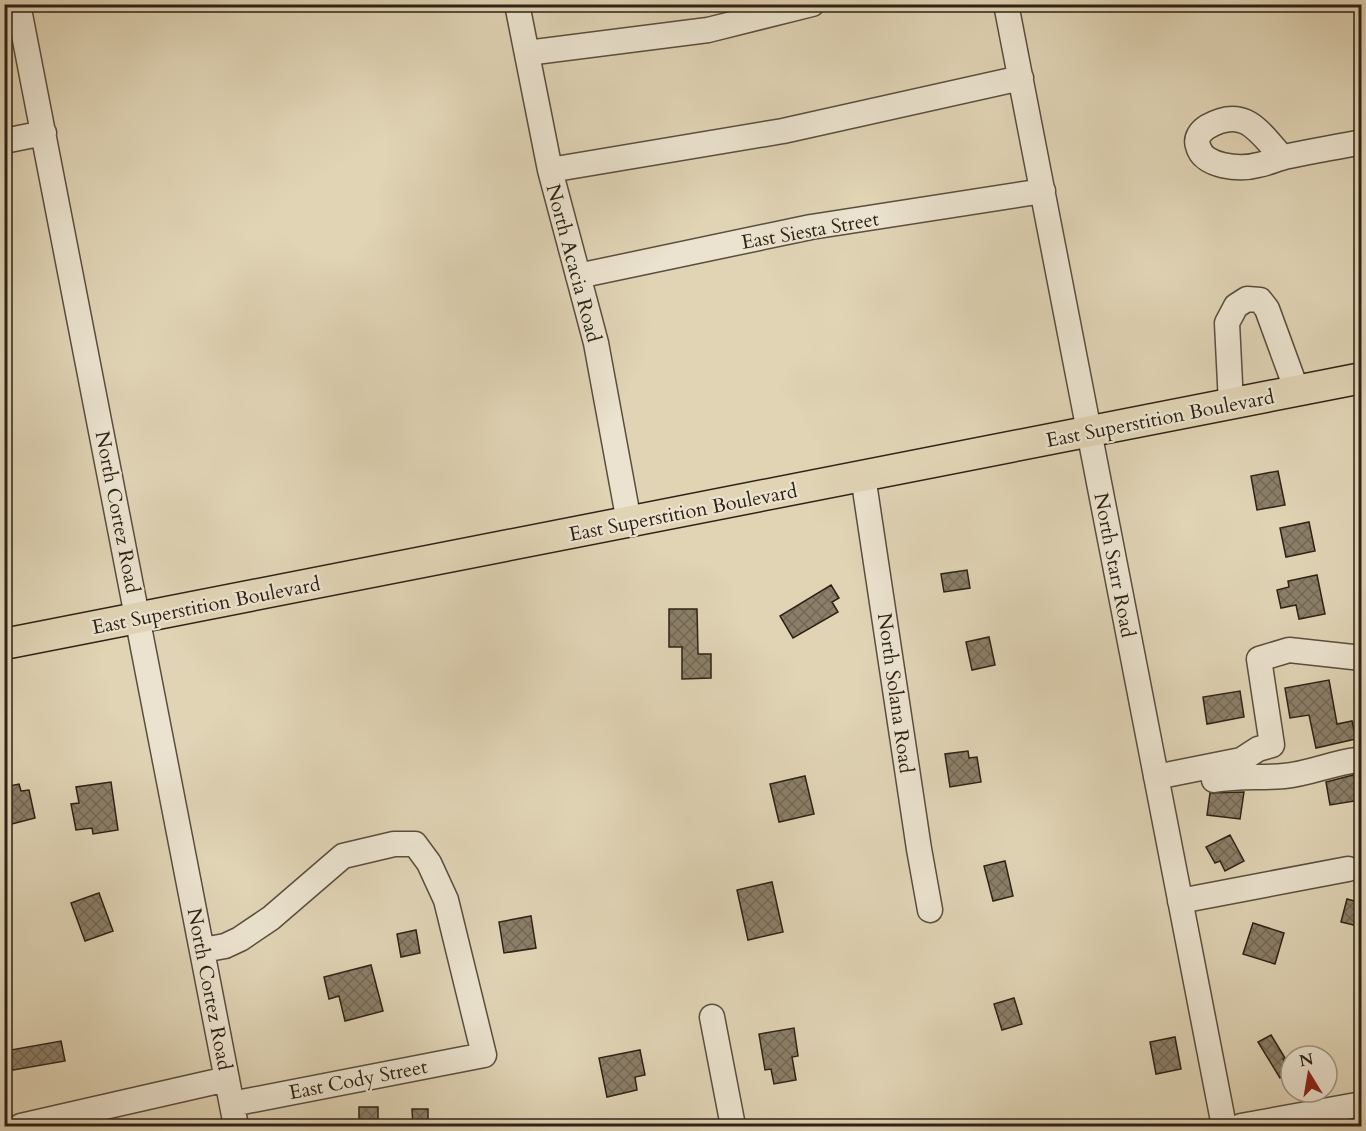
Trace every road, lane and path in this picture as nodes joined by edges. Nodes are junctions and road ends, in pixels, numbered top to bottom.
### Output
1 (18, 4) edge
2 (517, 4) edge
3 (812, 4) edge
4 (1006, 4) edge
5 (527, 53) junction
6 (1021, 78) junction
7 (44, 134) junction
8 (4, 141) edge
9 (1362, 142) edge
10 (1282, 157) junction
11 (550, 170) junction
12 (1043, 191) junction
13 (578, 276) junction
14 (1362, 378) edge
15 (1297, 391) junction
16 (1231, 404) junction
17 (1090, 432) junction
18 (863, 476) junction
19 (629, 522) junction
20 (138, 618) junction
21 (4, 644) edge
22 (1362, 658) edge
23 (1357, 760) dead end
24 (1157, 784) junction
25 (1348, 869) dead end
26 (1180, 901) junction
27 (930, 910) dead end
28 (203, 950) junction
29 (712, 1017) dead end
30 (227, 1079) junction
31 (1362, 1104) edge
32 (234, 1115) edge
33 (21, 1126) edge
34 (733, 1126) edge
35 (1224, 1126) edge
36 (1241, 1126) edge

1 - 7 street, North Cortez Road
2 - 5 street, North Acacia Road
3 - 5 street
4 - 6 street, North Starr Road
5 - 11 street, North Acacia Road
6 - 11 street
6 - 12 street, North Starr Road
7 - 8 street
7 - 20 street, North Cortez Road
9 - 10 street
10 - 10 street
11 - 13 street, North Acacia Road
12 - 13 street, East Siesta Street
12 - 17 street, North Starr Road
13 - 19 street, North Acacia Road
14 - 15 main road, East Superstition Boulevard
15 - 16 main road, East Superstition Boulevard
15 - 16 street
16 - 17 main road, East Superstition Boulevard
17 - 18 main road, East Superstition Boulevard
17 - 24 street, North Starr Road
18 - 19 main road, East Superstition Boulevard
18 - 27 street, North Solana Road
19 - 20 main road, East Superstition Boulevard
20 - 21 main road, East Superstition Boulevard
20 - 28 street, North Cortez Road
22 - 24 street
23 - 24 street
24 - 26 street, North Starr Road
25 - 26 street
26 - 35 street, North Starr Road
28 - 30 street, North Cortez Road
28 - 32 street, East Cody Street
29 - 34 street
30 - 32 street, North Cortez Road
30 - 33 street
31 - 36 street

